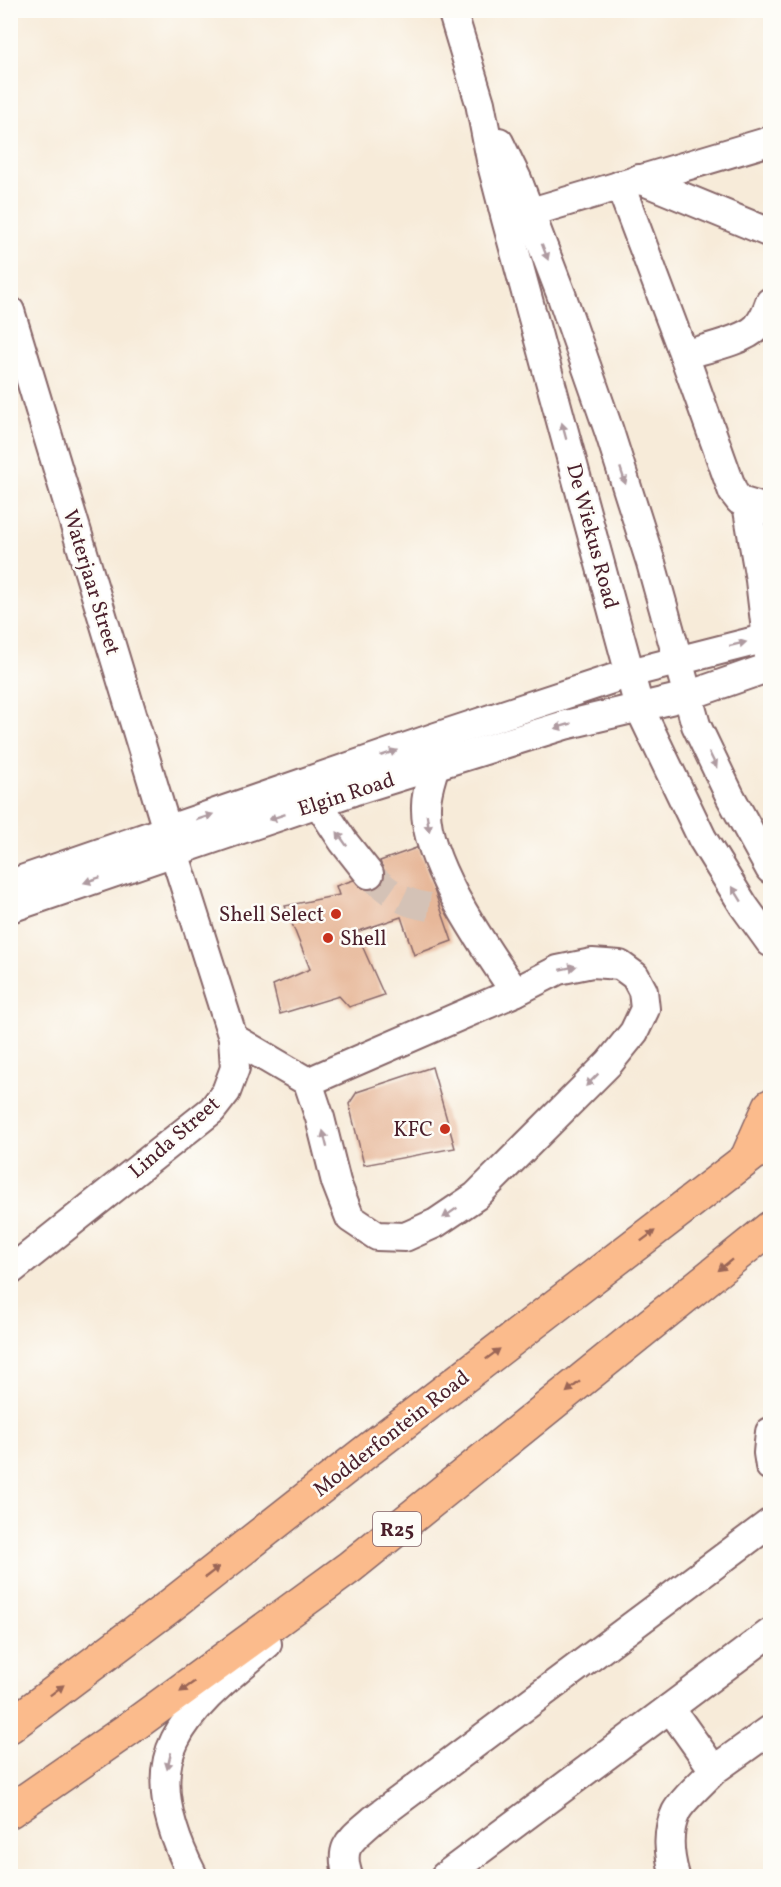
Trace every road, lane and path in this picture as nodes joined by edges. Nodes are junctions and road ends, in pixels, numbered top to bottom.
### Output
1 (452, 10) edge
2 (771, 141) edge
3 (630, 182) junction
4 (518, 216) junction
5 (771, 233) edge
6 (771, 302) edge
7 (10, 311) edge
8 (684, 355) junction
9 (19, 369) edge
10 (759, 507) edge
11 (769, 639) edge
12 (677, 660) junction
13 (770, 668) edge
14 (630, 673) junction
15 (687, 696) junction
16 (639, 707) junction
17 (435, 765) junction
18 (318, 803) junction
19 (170, 841) junction
20 (771, 869) edge
21 (369, 874) tunnel mouth
22 (10, 884) edge
23 (10, 908) edge
24 (771, 942) edge
25 (515, 992) junction
26 (233, 1038) junction
27 (308, 1082) junction
28 (771, 1106) edge
29 (759, 1150) edge
30 (771, 1228) edge
31 (10, 1271) edge
32 (771, 1432) edge
33 (771, 1466) edge
34 (771, 1523) edge
35 (350, 1567) junction
36 (771, 1634) edge
37 (670, 1708) junction
38 (10, 1726) edge
39 (771, 1730) edge
40 (714, 1770) junction
41 (10, 1811) edge
42 (193, 1876) edge
43 (348, 1876) edge
44 (445, 1876) edge
45 (675, 1876) edge

1 - 4 street, De Wiekus Road
2 - 3 street
3 - 4 street
3 - 5 street
3 - 8 street
4 -> 12 street, De Wiekus Road
14 -> 4 street, De Wiekus Road
6 - 8 street
7 - 9 street, Waterjaar Street
8 - 10 street
9 - 19 street, Waterjaar Street
10 - 11 street
12 -> 11 street, Elgin Road
11 - 13 street
12 - 14 street, Elgin Road
12 - 15 street, De Wiekus Road
13 - 15 street, Elgin Road
14 - 16 street, De Wiekus Road
19 -> 14 street, Elgin Road
15 - 16 street, Elgin Road
15 -> 20 street, De Wiekus Road
16 -> 17 street, Elgin Road
24 -> 16 street, De Wiekus Road
17 - 18 street, Elgin Road
17 -> 25 street
18 -> 19 street, Elgin Road
21 -> 18 street
19 - 22 street, Elgin Road
19 -> 23 street, Elgin Road
19 - 26 street, Linda Street
25 - 27 street
25 -> 27 street
26 - 27 street
26 - 31 street, Linda Street
28 - 29 main road
38 -> 29 main road, Modderfontein Road
30 -> 35 main road, R25
32 - 33 street
34 - 43 street
35 -> 41 main road, R25
35 -> 42 street
36 - 37 street
37 - 40 street
37 - 44 street
39 - 40 street
40 - 45 street

